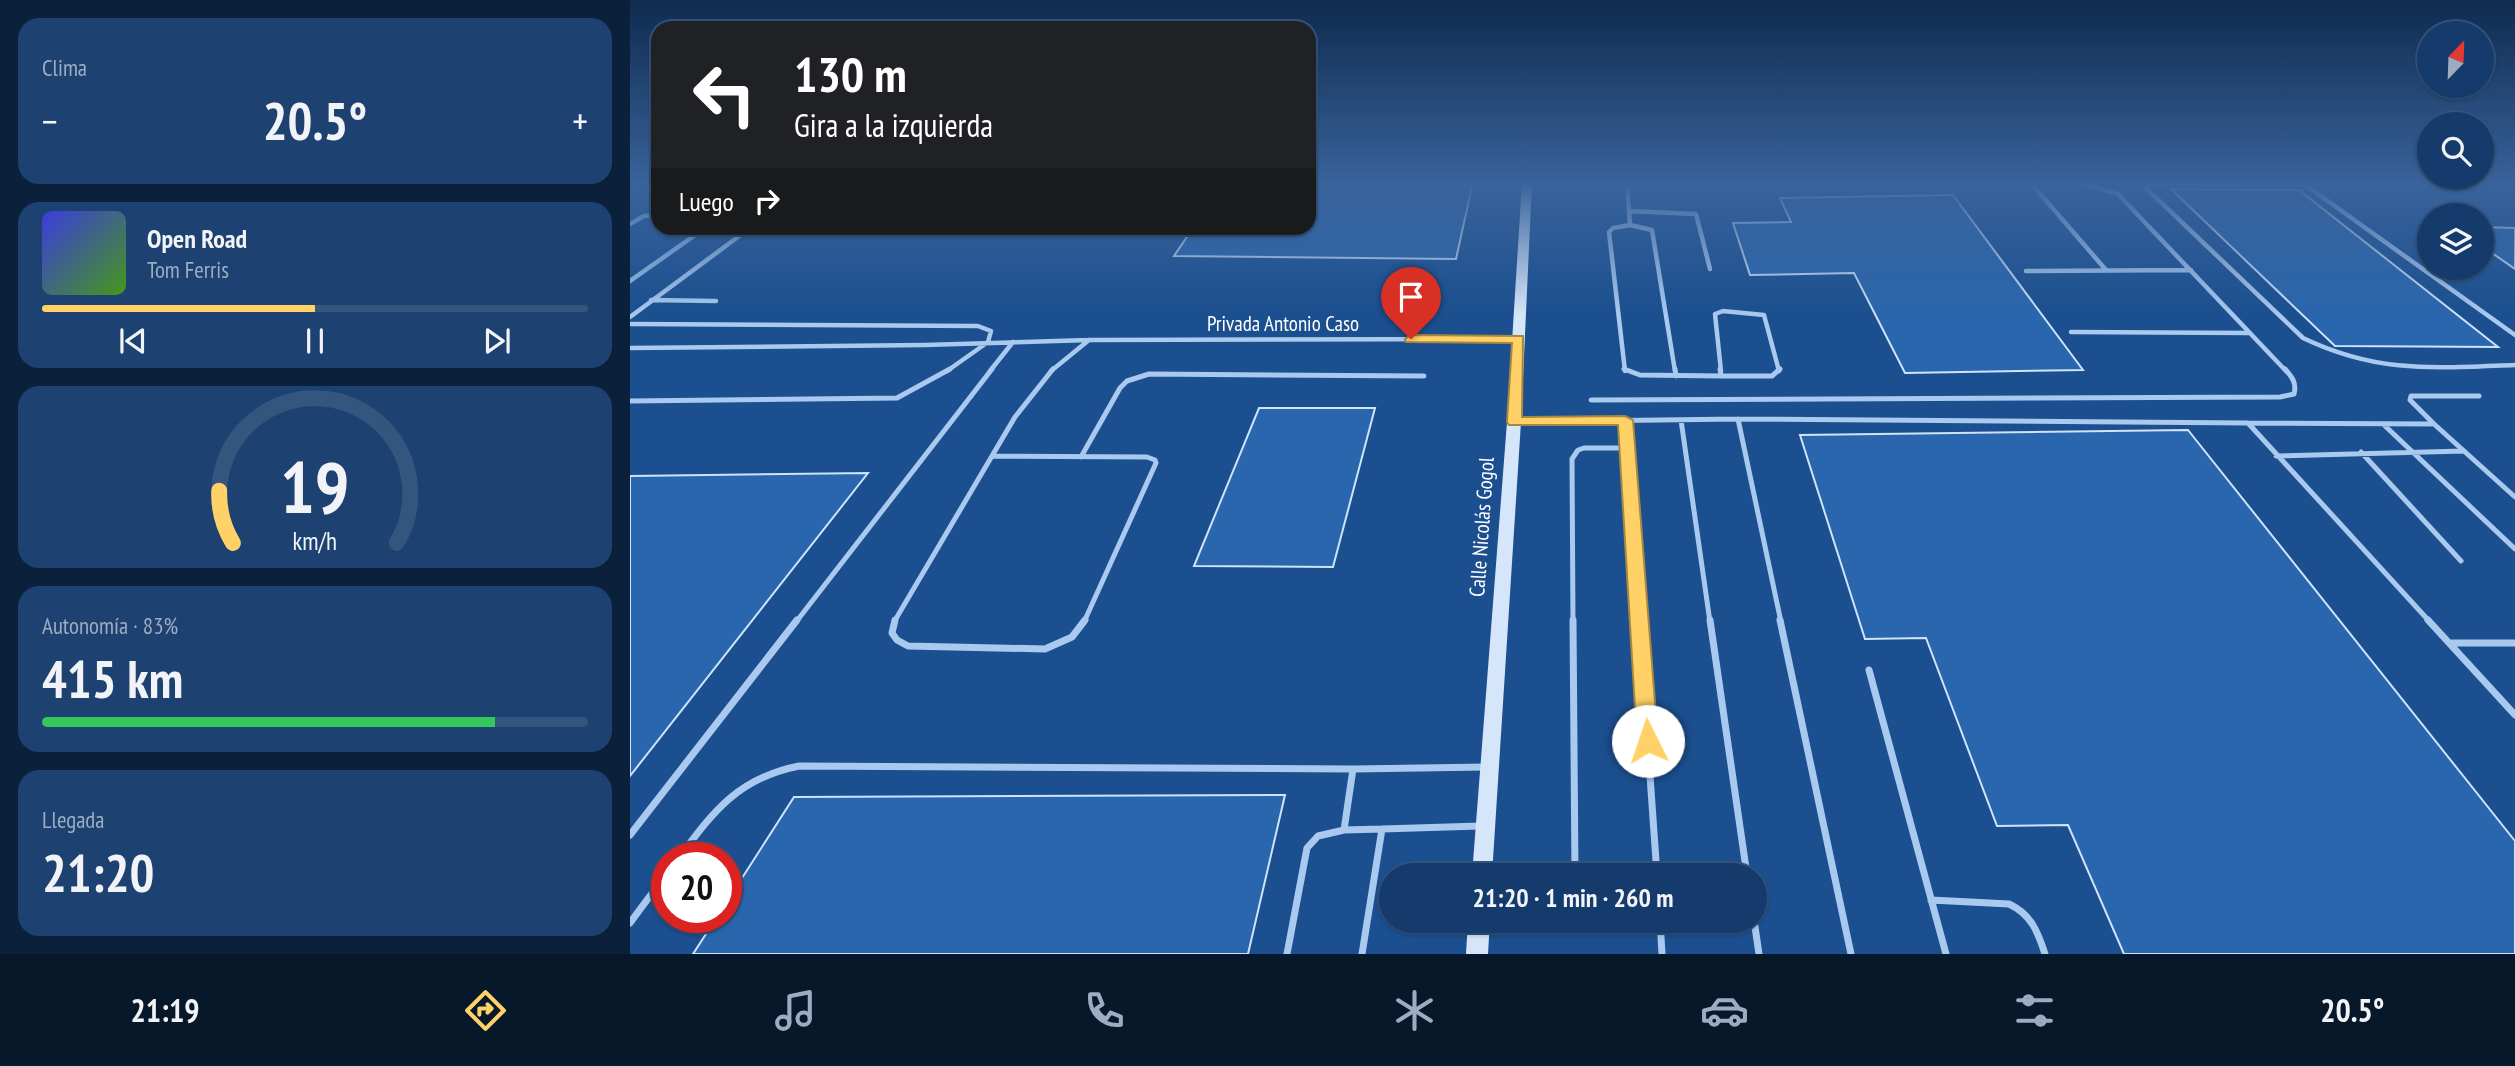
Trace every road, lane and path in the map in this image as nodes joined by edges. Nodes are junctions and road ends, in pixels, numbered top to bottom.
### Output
1 (1524, 227) edge
2 (1621, 227) edge
3 (1637, 227) edge
4 (1699, 227) edge
5 (2068, 227) edge
6 (2149, 227) edge
7 (2187, 227) edge
8 (2363, 227) edge
9 (740, 235) edge
10 (1710, 269) dead end
11 (2191, 270) junction
12 (2026, 271) dead end
13 (2106, 271) junction
14 (651, 300) junction
15 (716, 302) dead end
16 (630, 317) edge
17 (630, 324) edge
18 (2071, 332) dead end
19 (2250, 333) junction
20 (2515, 335) edge
21 (1518, 339) junction
22 (1089, 340) junction
23 (988, 342) junction
24 (1013, 342) junction
25 (630, 348) edge
26 (2515, 365) edge
27 (1424, 376) dead end
28 (1676, 376) junction
29 (1721, 376) junction
30 (2479, 396) dead end
31 (1591, 400) dead end
32 (630, 401) edge
33 (1738, 419) junction
34 (1625, 420) junction
35 (1681, 420) junction
36 (1514, 422) junction
37 (2248, 423) junction
38 (2383, 424) junction
39 (2434, 424) junction
40 (1627, 448) junction
41 (2411, 451) junction
42 (2464, 451) junction
43 (2361, 452) junction
44 (993, 456) junction
45 (2276, 456) junction
46 (1081, 457) junction
47 (2515, 497) edge
48 (2515, 550) edge
49 (2461, 561) dead end
50 (2451, 643) junction
51 (2515, 643) edge
52 (1869, 670) dead end
53 (2515, 715) edge
54 (1490, 767) junction
55 (1353, 769) junction
56 (1486, 825) junction
57 (1382, 829) junction
58 (1344, 830) junction
59 (630, 835) edge
60 (690, 842) edge
61 (1483, 863) edge
62 (1575, 863) edge
63 (1656, 863) edge
64 (1745, 863) edge
65 (651, 895) edge
66 (1931, 900) junction
67 (630, 923) edge
68 (1478, 933) edge
69 (1661, 933) edge
70 (1756, 933) edge
71 (1287, 954) edge
72 (1362, 954) edge
73 (1477, 954) edge
74 (1662, 954) edge
75 (1759, 954) edge
76 (1851, 954) edge
77 (1946, 954) edge
78 (2045, 954) edge

1 - 21 street, Calle Nicolás Gogol
2 - 28 lane
3 - 28 lane
4 - 10 lane
5 - 13 lane
6 - 11 lane
7 - 26 lane
8 - 20 lane
9 - 14 lane
11 - 13 lane
11 - 19 lane
12 - 13 lane
14 - 15 lane
14 - 16 lane
17 - 23 lane
18 - 19 lane
19 - 31 lane
21 - 22 lane, Privada Antonio Caso
21 - 36 street, Calle Nicolás Gogol
22 - 24 lane, Privada Antonio Caso
22 - 44 lane
23 - 24 lane, Privada Antonio Caso
23 - 25 lane, Privada Antonio Caso
23 - 32 lane
24 - 59 lane
27 - 46 lane
28 - 29 lane
29 - 29 lane
30 - 39 lane
33 - 35 lane
33 - 37 lane
33 - 76 lane
34 - 35 lane
34 - 36 lane
34 - 40 lane
35 - 64 lane
36 - 54 street, Calle Nicolás Gogol
37 - 38 lane
37 - 45 lane
38 - 39 lane
38 - 41 lane
39 - 42 lane
40 - 62 lane
40 - 63 lane
41 - 42 lane
41 - 43 lane
41 - 48 lane
42 - 47 lane
43 - 45 lane
43 - 49 lane
44 - 46 lane
44 - 46 lane
45 - 50 lane
50 - 51 lane
50 - 53 lane
52 - 66 lane
54 - 55 lane
54 - 56 street, Calle Nicolás Gogol
55 - 58 lane
55 - 60 lane
56 - 57 lane
56 - 61 street, Calle Nicolás Gogol
57 - 58 lane
57 - 72 lane
58 - 71 lane
65 - 67 lane
66 - 77 lane
66 - 78 lane
68 - 73 street
69 - 74 lane
70 - 75 lane

